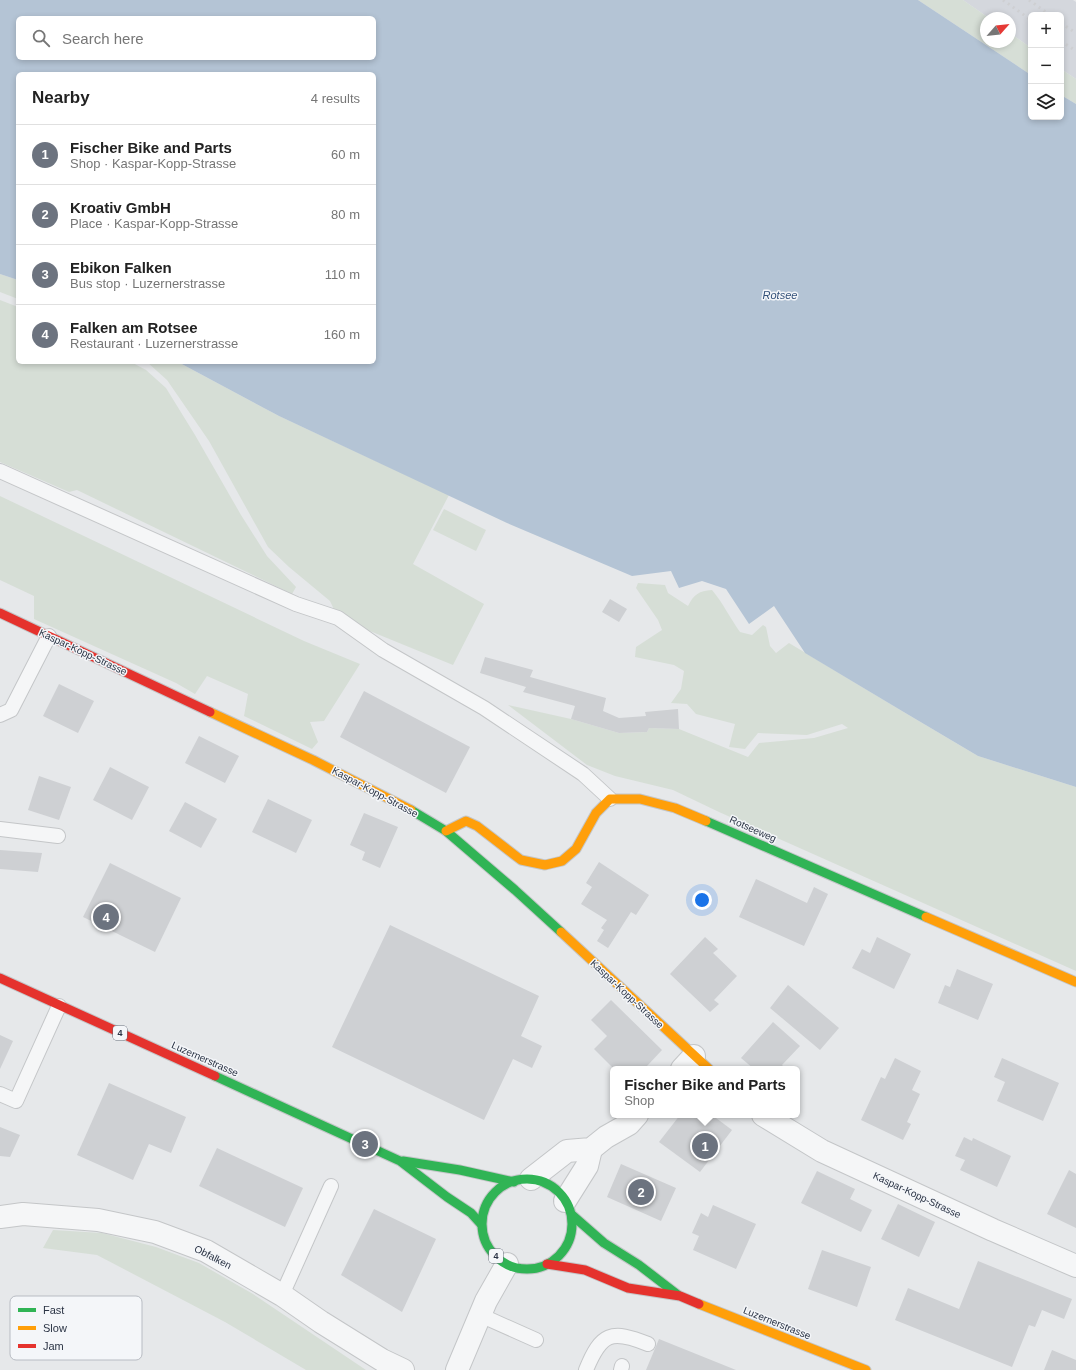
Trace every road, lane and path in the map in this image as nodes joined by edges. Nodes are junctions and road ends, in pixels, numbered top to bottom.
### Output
1 (0, 470) edge
2 (0, 613) edge
3 (49, 636) junction
4 (0, 715) edge
5 (610, 799) junction
6 (0, 829) edge
7 (446, 831) junction
8 (58, 836) dead end
9 (0, 978) edge
10 (1076, 982) edge
11 (59, 1006) junction
12 (695, 1065) edge
13 (0, 1094) edge
14 (634, 1118) edge
15 (768, 1118) edge
16 (590, 1148) junction
17 (400, 1160) junction
18 (522, 1180) junction
19 (330, 1186) dead end
20 (568, 1208) junction
21 (0, 1217) edge
22 (481, 1224) junction
23 (507, 1264) junction
24 (547, 1264) junction
25 (1076, 1266) edge
26 (282, 1295) junction
27 (680, 1296) junction
28 (480, 1315) junction
29 (536, 1340) dead end
30 (648, 1344) dead end
31 (403, 1370) edge
32 (457, 1370) edge
33 (586, 1370) edge
34 (866, 1370) edge

1 - 5 lane
2 - 3 street, Kaspar-Kopp-Strasse
3 - 4 lane
3 - 7 street, Kaspar-Kopp-Strasse
5 - 7 street
5 - 10 street, Rotseeweg
6 - 8 lane
7 - 12 street, Kaspar-Kopp-Strasse
9 - 11 street, Luzernerstrasse / 4
11 - 13 lane
11 - 17 street, Luzernerstrasse / 4
14 - 16 street
15 - 25 street, Kaspar-Kopp-Strasse
16 - 18 street
16 - 20 street
17 - 18 street, Luzernerstrasse / 4
17 - 22 street, Luzernerstrasse / 4
18 - 20 street, 4
18 - 22 street
19 - 26 lane
20 - 24 street, 4
20 - 27 street, Luzernerstrasse / 4
21 - 26 street, Obfalken
22 - 23 street, 4
23 - 24 street, 4
23 - 28 street
24 - 27 street, Luzernerstrasse / 4
26 - 31 street, Obfalken
27 - 34 street, Luzernerstrasse / 4
28 - 29 lane
28 - 32 street
30 - 33 lane

